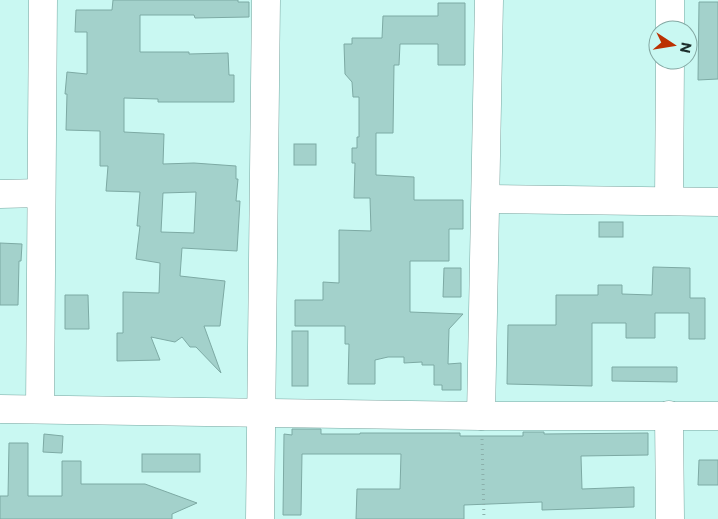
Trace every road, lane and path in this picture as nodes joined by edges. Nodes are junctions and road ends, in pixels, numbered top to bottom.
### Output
1 (43, 0) edge
2 (266, 0) edge
3 (489, 0) edge
4 (670, 0) edge
5 (670, 20) edge
6 (670, 70) edge
7 (0, 194) edge
8 (40, 194) junction
9 (487, 199) junction
10 (670, 201) junction
11 (718, 202) edge
12 (0, 409) edge
13 (40, 409) junction
14 (261, 414) junction
15 (669, 415) junction
16 (482, 416) junction
17 (718, 416) edge
18 (260, 519) edge
19 (484, 519) edge
20 (670, 519) edge

1 - 8 street
2 - 14 street
3 - 9 street
4 - 5 street
6 - 10 street
7 - 8 street
8 - 13 street
9 - 10 street
9 - 16 street
10 - 11 street
12 - 13 street
13 - 14 street
14 - 16 street
14 - 18 street
15 - 16 street
15 - 17 street
15 - 20 street
16 - 19 path

